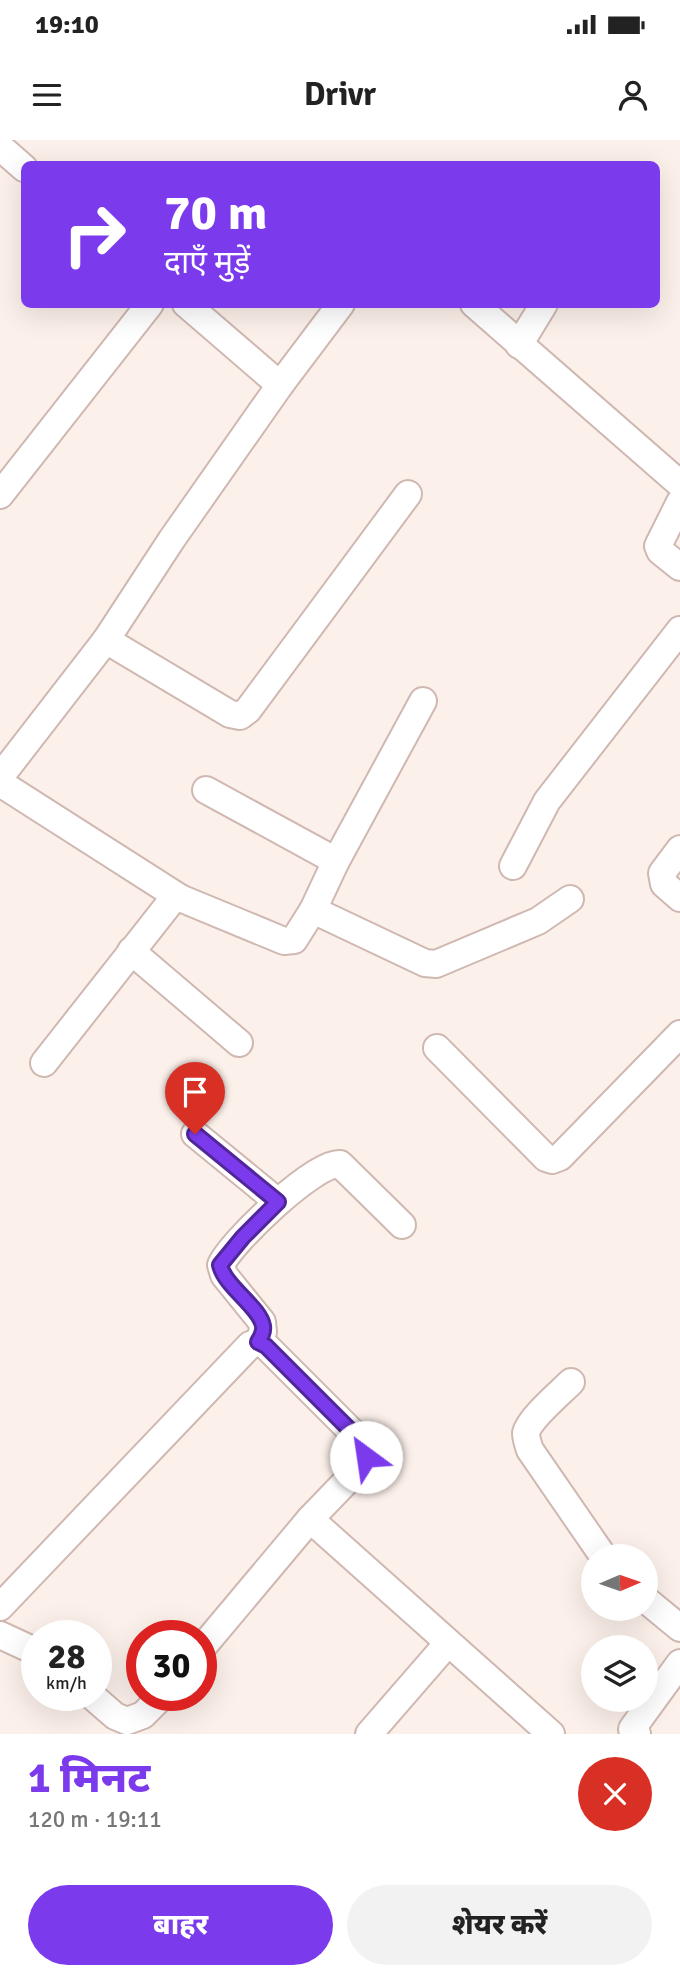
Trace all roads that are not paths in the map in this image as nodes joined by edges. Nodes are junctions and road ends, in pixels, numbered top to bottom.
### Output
1 (147, 308) edge
2 (191, 308) edge
3 (338, 308) edge
4 (478, 308) edge
5 (542, 308) edge
6 (519, 345) junction
7 (281, 385) junction
8 (680, 484) edge
9 (408, 494) dead end
10 (0, 495) edge
11 (680, 502) edge
12 (680, 567) edge
13 (680, 630) edge
14 (106, 640) junction
15 (423, 701) dead end
16 (0, 777) edge
17 (0, 783) edge
18 (206, 790) dead end
19 (680, 849) edge
20 (335, 861) junction
21 (513, 866) dead end
22 (180, 898) junction
23 (680, 898) edge
24 (570, 899) dead end
25 (313, 910) junction
26 (131, 951) junction
27 (680, 1034) edge
28 (240, 1043) dead end
29 (437, 1048) dead end
30 (44, 1063) dead end
31 (195, 1134) dead end
32 (278, 1202) junction
33 (402, 1225) dead end
34 (258, 1342) junction
35 (571, 1382) dead end
36 (310, 1518) junction
37 (595, 1544) edge
38 (0, 1607) edge
39 (658, 1610) edge
40 (680, 1628) edge
41 (217, 1630) edge
42 (0, 1635) edge
43 (448, 1643) junction
44 (21, 1645) edge
45 (680, 1663) edge
46 (109, 1711) edge
47 (146, 1711) edge
48 (632, 1732) edge
49 (369, 1734) edge
50 (551, 1734) edge

1 - 10 street
2 - 7 street
3 - 7 street
4 - 6 street
5 - 6 street
6 - 8 street
7 - 14 street
9 - 14 street
11 - 12 street
13 - 21 street
14 - 16 street
15 - 20 street
17 - 22 street
18 - 20 street
19 - 23 street
20 - 25 street
22 - 25 street
22 - 26 street
24 - 25 street
26 - 28 street
26 - 30 street
27 - 29 street
31 - 32 street
32 - 33 street
32 - 34 street
34 - 36 street
34 - 38 street
35 - 37 street
36 - 41 street
36 - 43 street
39 - 40 street
42 - 44 street
43 - 49 street
43 - 50 street
45 - 48 street
46 - 47 street

